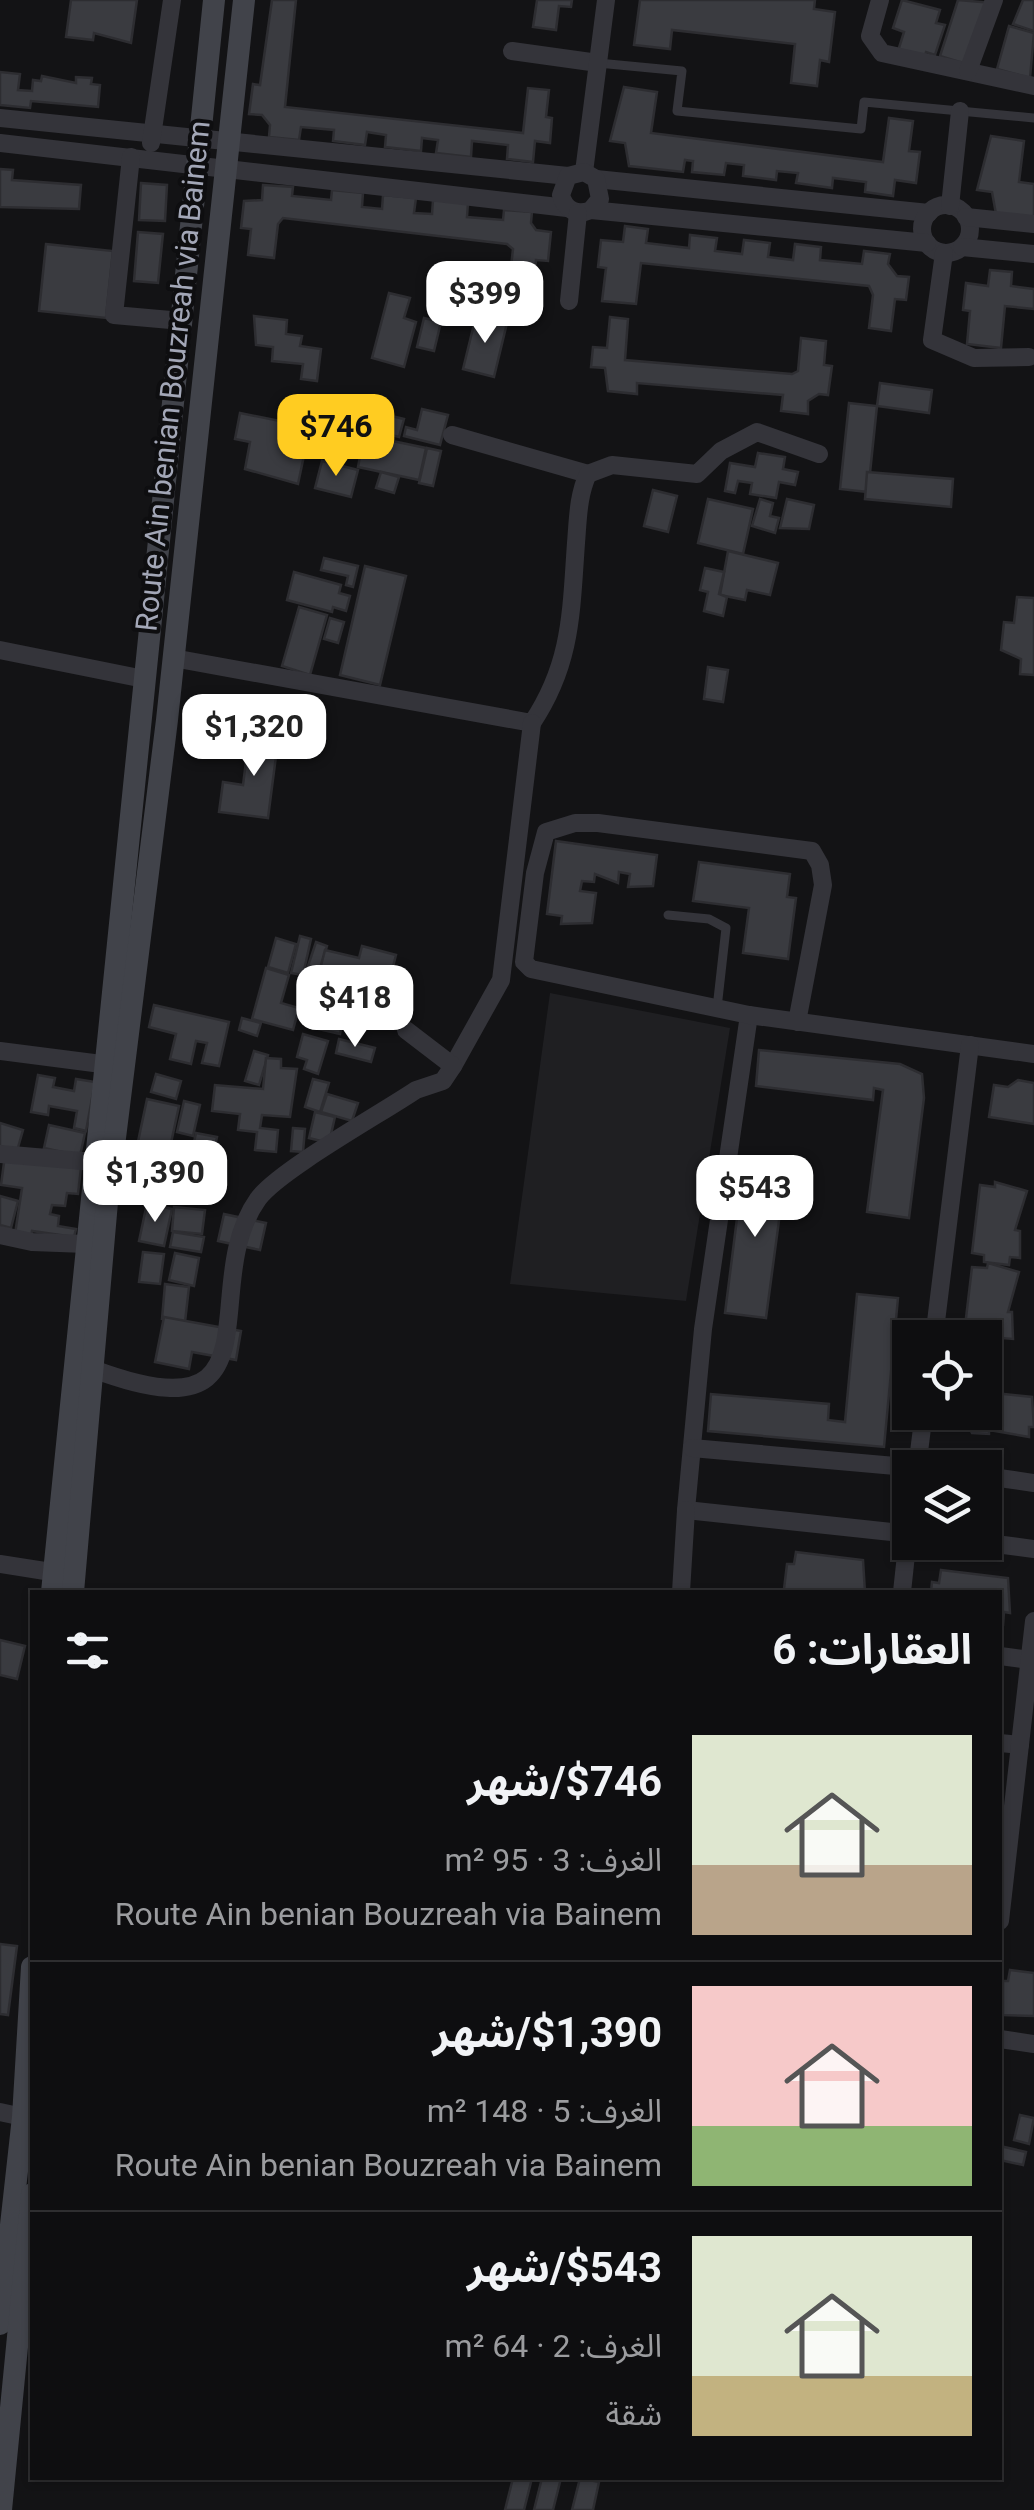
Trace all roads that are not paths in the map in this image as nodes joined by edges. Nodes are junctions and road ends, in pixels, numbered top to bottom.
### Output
1 (172, 0) edge
2 (214, 0) edge
3 (244, 0) edge
4 (606, 0) edge
5 (880, 0) edge
6 (994, 0) edge
7 (512, 51) dead end
8 (598, 63) junction
9 (968, 71) junction
10 (1034, 86) edge
11 (960, 111) junction
12 (0, 118) edge
13 (1034, 118) edge
14 (152, 134) junction
15 (201, 139) junction
16 (0, 143) edge
17 (228, 143) junction
18 (140, 158) junction
19 (198, 164) junction
20 (224, 169) junction
21 (583, 176) junction
22 (579, 210) junction
23 (958, 211) junction
24 (928, 213) junction
25 (1034, 224) edge
26 (944, 248) junction
27 (1034, 254) edge
28 (569, 302) dead end
29 (182, 320) junction
30 (1029, 358) dead end
31 (452, 434) dead end
32 (819, 454) dead end
33 (588, 474) junction
34 (0, 650) edge
35 (174, 658) junction
36 (144, 679) junction
37 (532, 722) junction
38 (668, 915) dead end
39 (524, 962) junction
40 (500, 980) junction
41 (717, 1008) junction
42 (749, 1015) junction
43 (797, 1022) junction
44 (406, 1030) dead end
45 (970, 1045) junction
46 (0, 1050) edge
47 (1034, 1054) edge
48 (113, 1065) junction
49 (453, 1066) junction
50 (0, 1154) edge
51 (94, 1162) junction
52 (0, 1235) edge
53 (86, 1244) junction
54 (936, 1320) edge
55 (93, 1369) junction
56 (692, 1448) junction
57 (892, 1465) edge
58 (1002, 1478) edge
59 (1034, 1483) edge
60 (686, 1510) junction
61 (892, 1527) edge
62 (1002, 1545) edge
63 (1034, 1549) edge
64 (906, 1560) edge
65 (0, 1564) edge
66 (64, 1583) edge
67 (681, 1590) edge
68 (902, 1590) edge
69 (1034, 1621) edge
70 (1002, 1656) edge
71 (1030, 1660) junction
72 (1002, 1743) edge
73 (1020, 1746) junction
74 (1002, 1904) edge
75 (30, 1982) edge
76 (1002, 2039) edge
77 (1034, 2044) edge
78 (11, 2115) edge
79 (30, 2214) edge
80 (1, 2313) edge
81 (0, 2324) edge
82 (1, 2510) edge

1 - 14 street
2 - 15 main road, Route Ain benian Bouzreah via Bainem
3 - 17 main road, Route Ain benian Bouzreah via Bainem
4 - 8 street
5 - 9 street
6 - 9 street
7 - 8 street
8 - 11 lane
8 - 21 street
9 - 10 street
11 - 13 lane
11 - 23 street
12 - 14 street
14 - 15 street
14 - 18 street
15 - 17 street
15 - 19 main road, Route Ain benian Bouzreah via Bainem
16 - 18 street
17 - 20 main road, Route Ain benian Bouzreah via Bainem
17 - 21 street
18 - 19 street
18 - 29 street
19 - 20 street
19 - 29 main road, Route Ain benian Bouzreah via Bainem
20 - 22 street
20 - 35 main road, Route Ain benian Bouzreah via Bainem
21 - 22 street
21 - 22 street
21 - 24 street
22 - 26 street
22 - 28 street
23 - 24 street
23 - 25 street
23 - 26 street
24 - 26 street
26 - 27 street
26 - 30 street
29 - 36 main road, Route Ain benian Bouzreah via Bainem
31 - 33 street
32 - 33 street
33 - 37 street
34 - 36 street
35 - 37 street
35 - 48 main road, Route Ain benian Bouzreah via Bainem
36 - 48 main road, Route Ain benian Bouzreah via Bainem
37 - 40 street
38 - 41 lane
39 - 40 street
39 - 41 street
39 - 43 street
40 - 49 street
41 - 42 street
42 - 43 street
42 - 56 street
43 - 45 street
44 - 49 street
45 - 47 street
45 - 54 street
46 - 48 street
48 - 51 main road, Route Ain benian Bouzreah via Bainem
48 - 55 main road, Route Ain benian Bouzreah via Bainem
49 - 55 street
50 - 51 street
51 - 53 main road, Route Ain benian Bouzreah via Bainem
52 - 53 street
53 - 66 main road, Route Ain benian Bouzreah via Bainem
55 - 66 main road, Route Ain benian Bouzreah via Bainem
56 - 57 street
56 - 60 street
58 - 59 street
60 - 61 street
60 - 67 street
62 - 63 street
64 - 68 street
65 - 66 street
69 - 71 street
70 - 71 street
71 - 73 street
72 - 73 street
73 - 74 street
75 - 78 main road
76 - 77 street
78 - 80 main road
79 - 82 main road
80 - 81 main road

